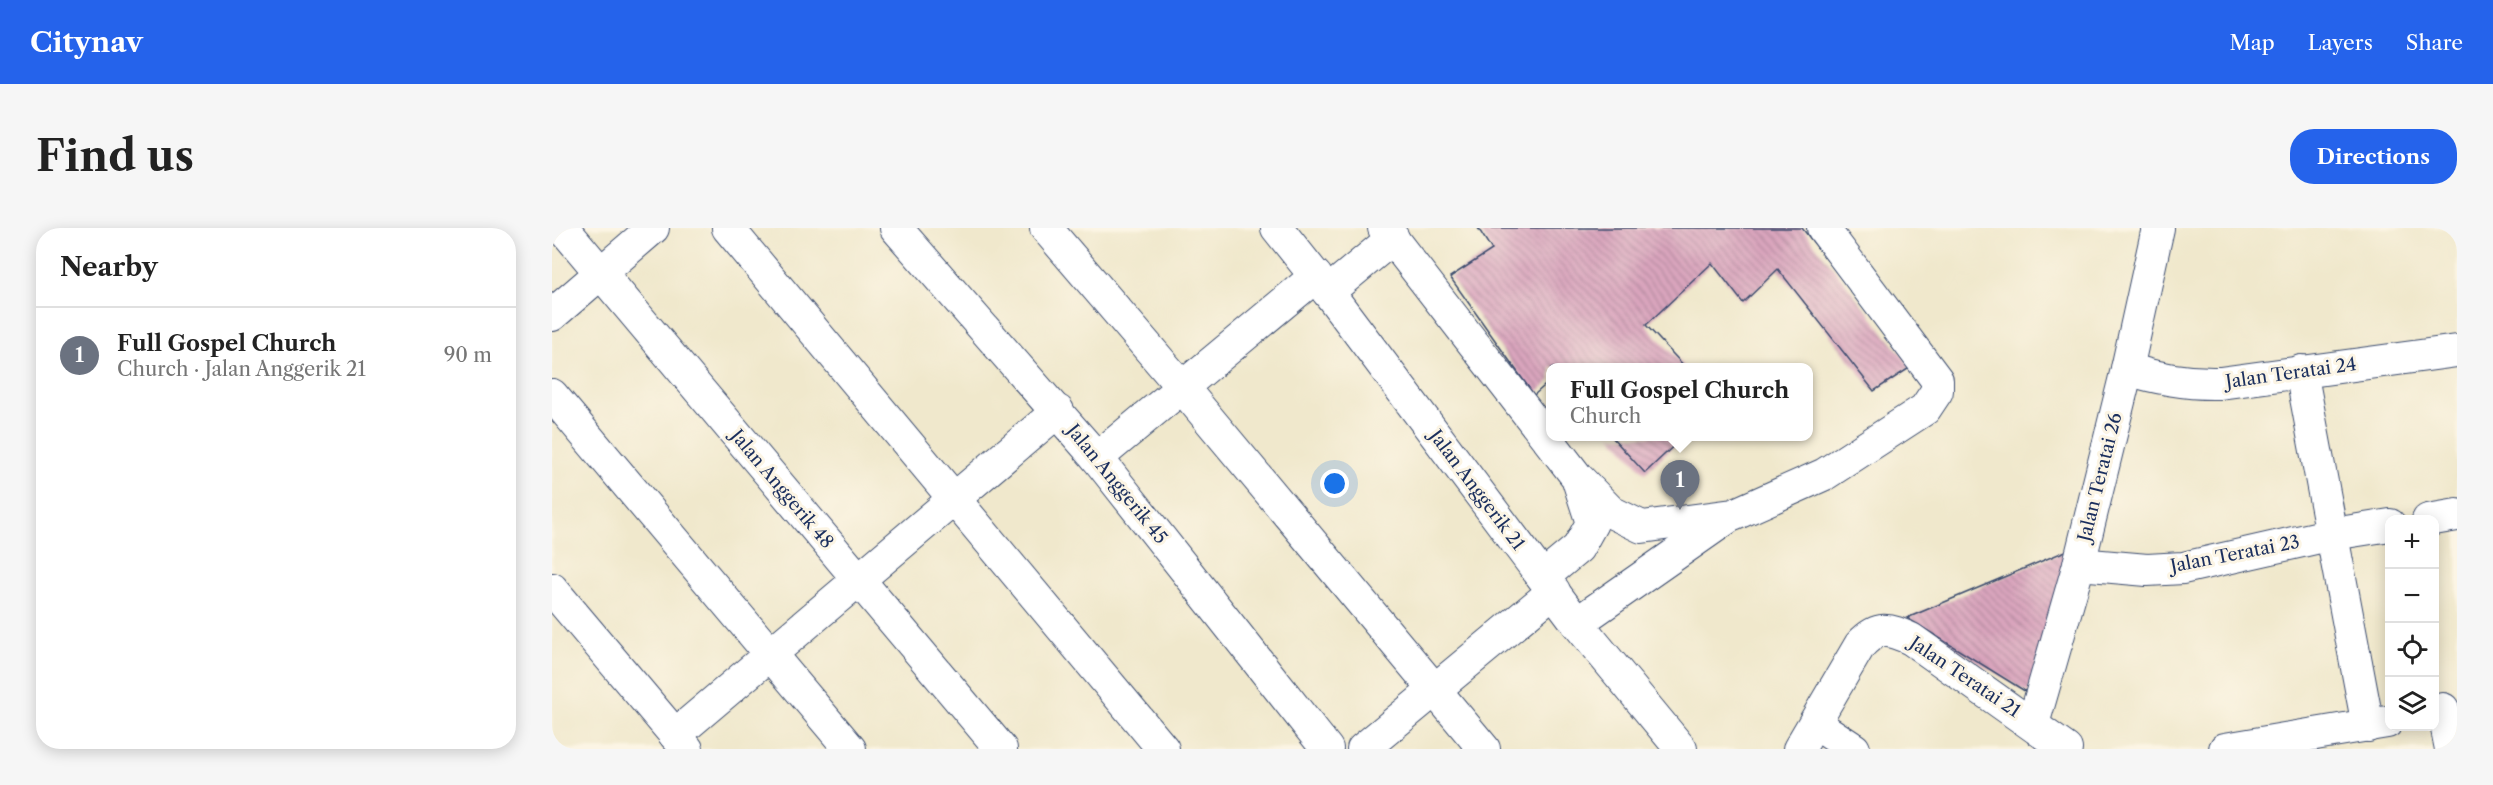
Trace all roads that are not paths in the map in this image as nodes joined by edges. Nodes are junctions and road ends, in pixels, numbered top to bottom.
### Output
1 (563, 228) edge
2 (652, 228) edge
3 (728, 228) edge
4 (896, 228) edge
5 (1046, 228) edge
6 (1277, 228) edge
7 (1823, 228) edge
8 (2158, 228) edge
9 (1389, 233) edge
10 (601, 273) junction
11 (1322, 284) junction
12 (552, 315) edge
13 (2457, 351) edge
14 (2127, 369) junction
15 (2301, 371) junction
16 (1182, 387) junction
17 (552, 395) edge
18 (1058, 411) junction
19 (1546, 437) edge
20 (1549, 441) edge
21 (1097, 458) junction
22 (1577, 477) junction
23 (954, 499) junction
24 (1733, 514) junction
25 (2457, 515) edge
26 (2439, 517) edge
27 (2385, 526) edge
28 (2333, 534) junction
29 (2079, 564) junction
30 (858, 580) junction
31 (1548, 584) junction
32 (552, 589) edge
33 (1577, 623) junction
34 (770, 655) junction
35 (1435, 689) junction
36 (2445, 709) edge
37 (2379, 723) edge
38 (2033, 724) junction
39 (1807, 736) edge
40 (681, 742) edge
41 (850, 749) edge
42 (1001, 749) edge
43 (1163, 749) edge
44 (1327, 749) edge
45 (1363, 749) edge
46 (1484, 749) edge
47 (1681, 749) edge
48 (1854, 749) edge
49 (2066, 749) edge
50 (2225, 749) edge
51 (2451, 749) edge

1 - 10 street, Jalan Anggerik 48
2 - 10 street
3 - 23 street
4 - 18 street, Jalan Anggerik 45
5 - 16 street
6 - 11 street, Jalan Anggerik 21
7 - 24 street
8 - 14 street, Jalan Teratai 26
9 - 11 street
9 - 19 street
10 - 12 street
10 - 30 street, Jalan Anggerik 48
11 - 16 street
11 - 31 street, Jalan Anggerik 21
13 - 15 street, Jalan Teratai 24
14 - 15 street, Jalan Teratai 24
14 - 29 street, Jalan Teratai 26
15 - 28 street
16 - 21 street
16 - 35 street
17 - 34 street
18 - 21 street, Jalan Anggerik 45
18 - 23 street
20 - 22 street
21 - 44 street, Jalan Anggerik 45
22 - 24 street
22 - 31 street
23 - 30 street
23 - 43 street
24 - 33 street
25 - 26 street
27 - 28 street, Jalan Teratai 23
28 - 29 street, Jalan Teratai 23
28 - 37 street
29 - 38 street, Jalan Teratai 26
30 - 34 street
30 - 42 street, Jalan Anggerik 48
31 - 33 street, Jalan Anggerik 21
31 - 35 street
32 - 40 street
33 - 47 street, Jalan Anggerik 21
34 - 40 street
34 - 41 street
35 - 45 street
35 - 46 street
36 - 51 street
37 - 50 street
38 - 39 street, Jalan Teratai 21
38 - 49 street, Jalan Teratai 21
39 - 48 street

